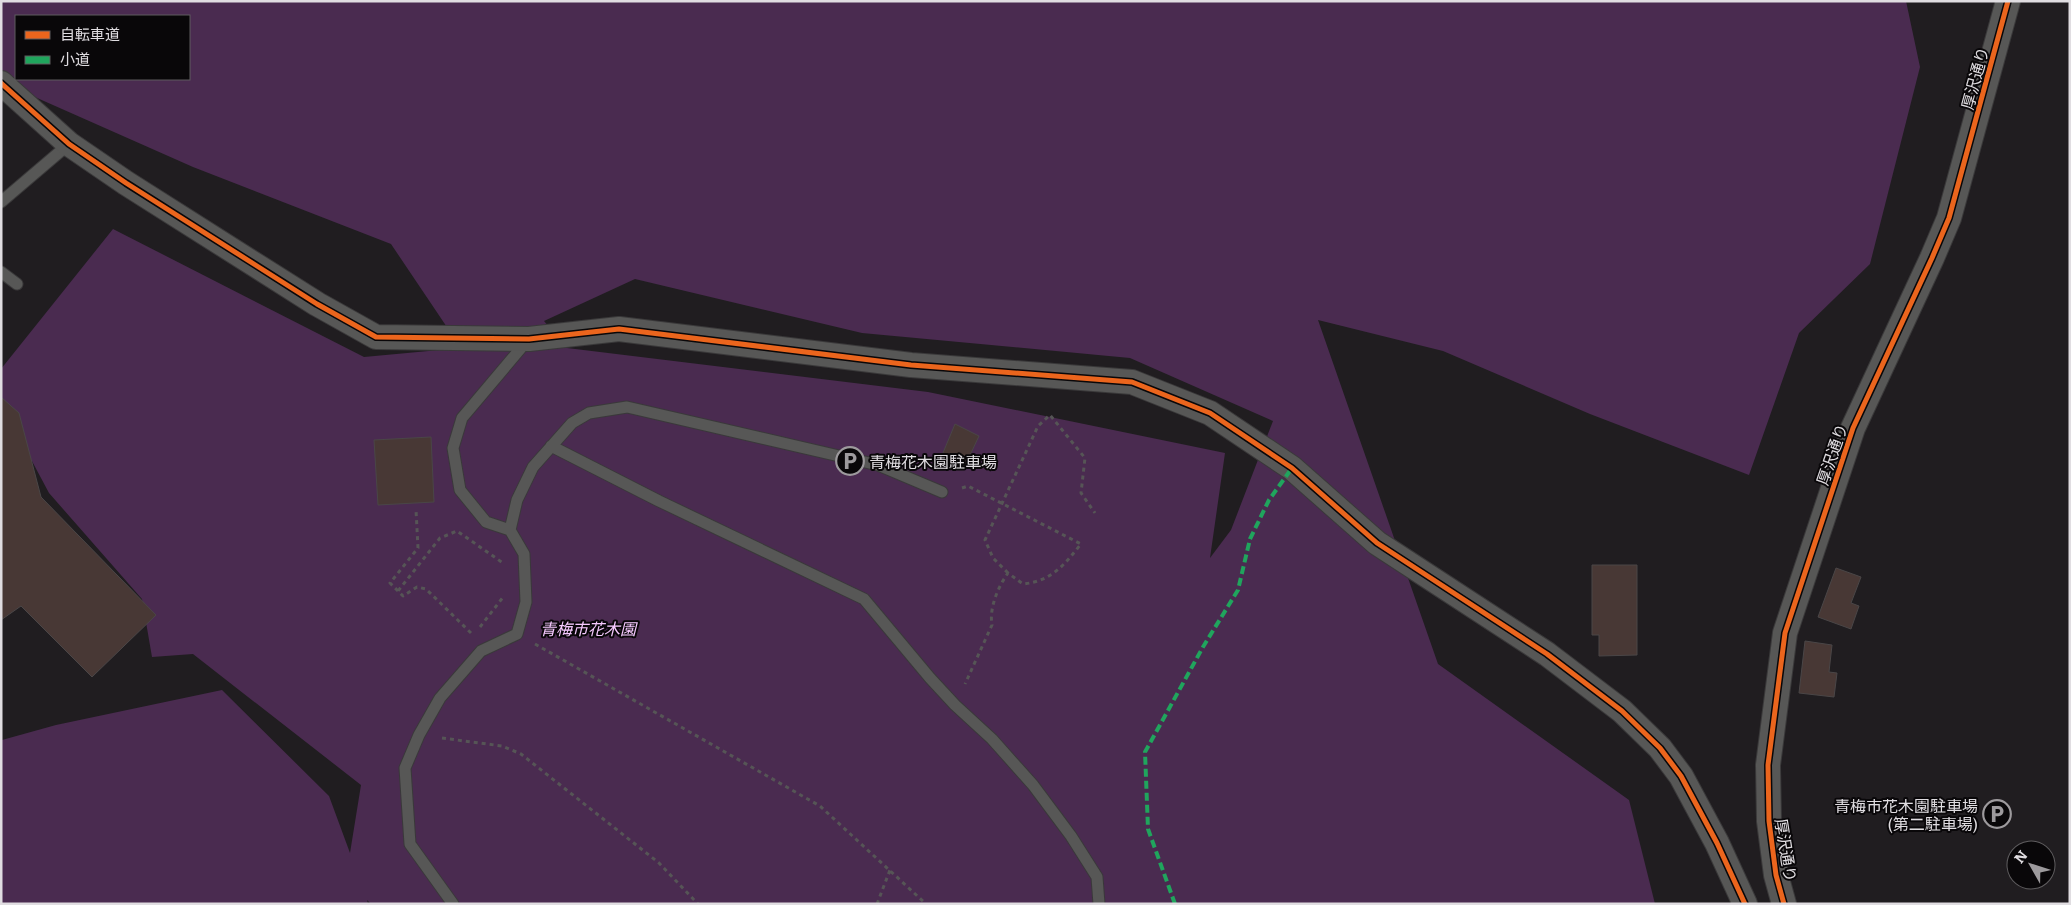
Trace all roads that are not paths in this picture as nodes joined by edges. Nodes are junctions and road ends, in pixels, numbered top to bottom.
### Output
1 (2008, 1) edge
2 (1, 83) edge
3 (69, 144) junction
4 (1, 202) edge
5 (1, 272) edge
6 (17, 284) dead end
7 (529, 339) junction
8 (551, 446) junction
9 (942, 492) dead end
10 (510, 530) junction
11 (453, 904) edge
12 (1099, 904) edge
13 (1745, 904) edge
14 (1784, 904) edge

1 - 14 street, 厚沢通り
2 - 3 street
3 - 4 lane
3 - 7 street
5 - 6 lane
7 - 10 lane
7 - 13 street
8 - 9 lane
8 - 10 lane
8 - 12 lane
10 - 11 lane

